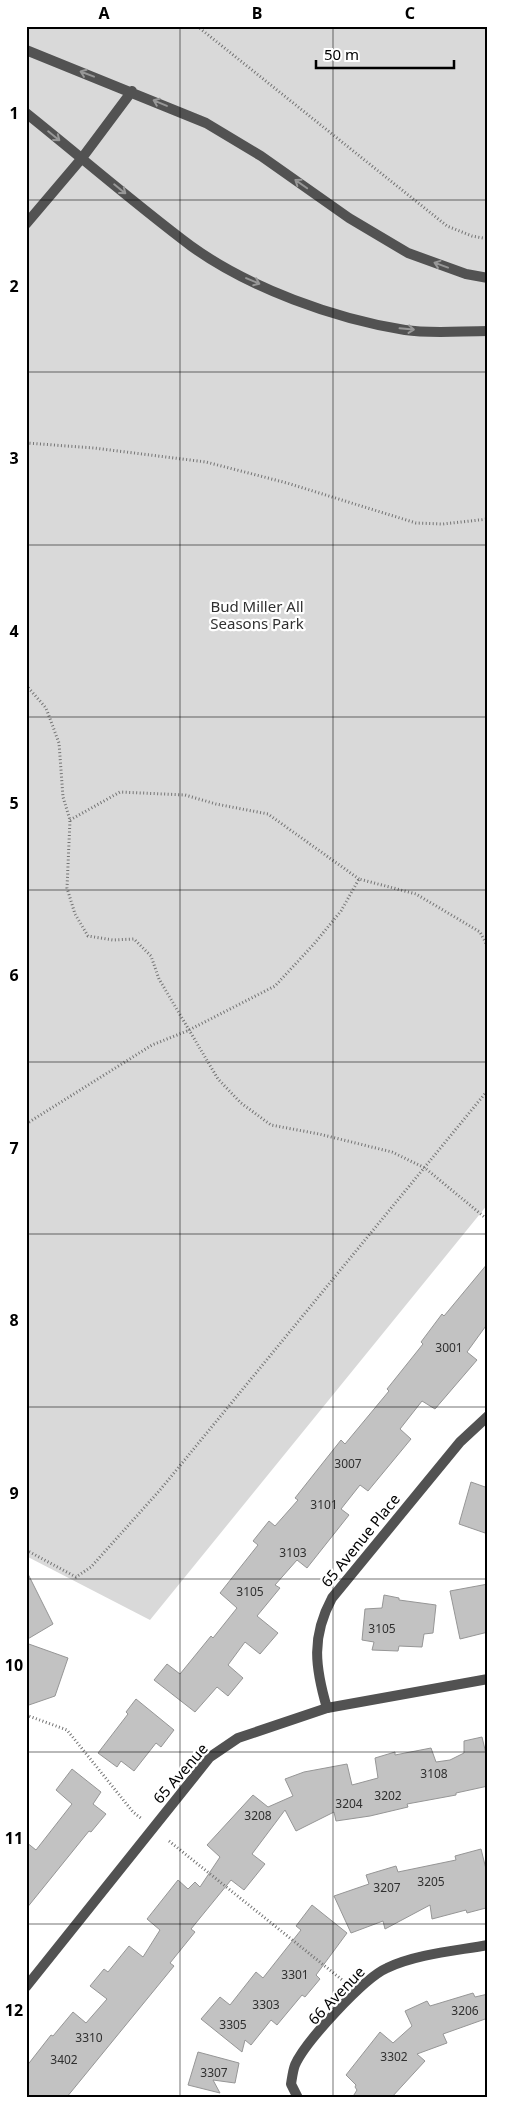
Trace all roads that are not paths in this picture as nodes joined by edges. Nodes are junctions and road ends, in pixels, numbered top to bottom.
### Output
1 (26, 50) edge
2 (132, 91) junction
3 (26, 113) edge
4 (82, 158) junction
5 (26, 224) edge
6 (488, 278) edge
7 (488, 331) edge
8 (488, 1416) edge
9 (488, 1679) edge
10 (327, 1708) junction
11 (488, 1945) edge
12 (26, 1987) edge
13 (298, 2098) edge

2 -> 1 street
2 - 4 street
6 -> 2 street
3 -> 4 street
4 - 5 street
4 -> 7 street
8 - 10 street, 65 Avenue Place
9 - 10 street, 65 Avenue
10 - 12 street, 65 Avenue
11 - 13 street, 66 Avenue

